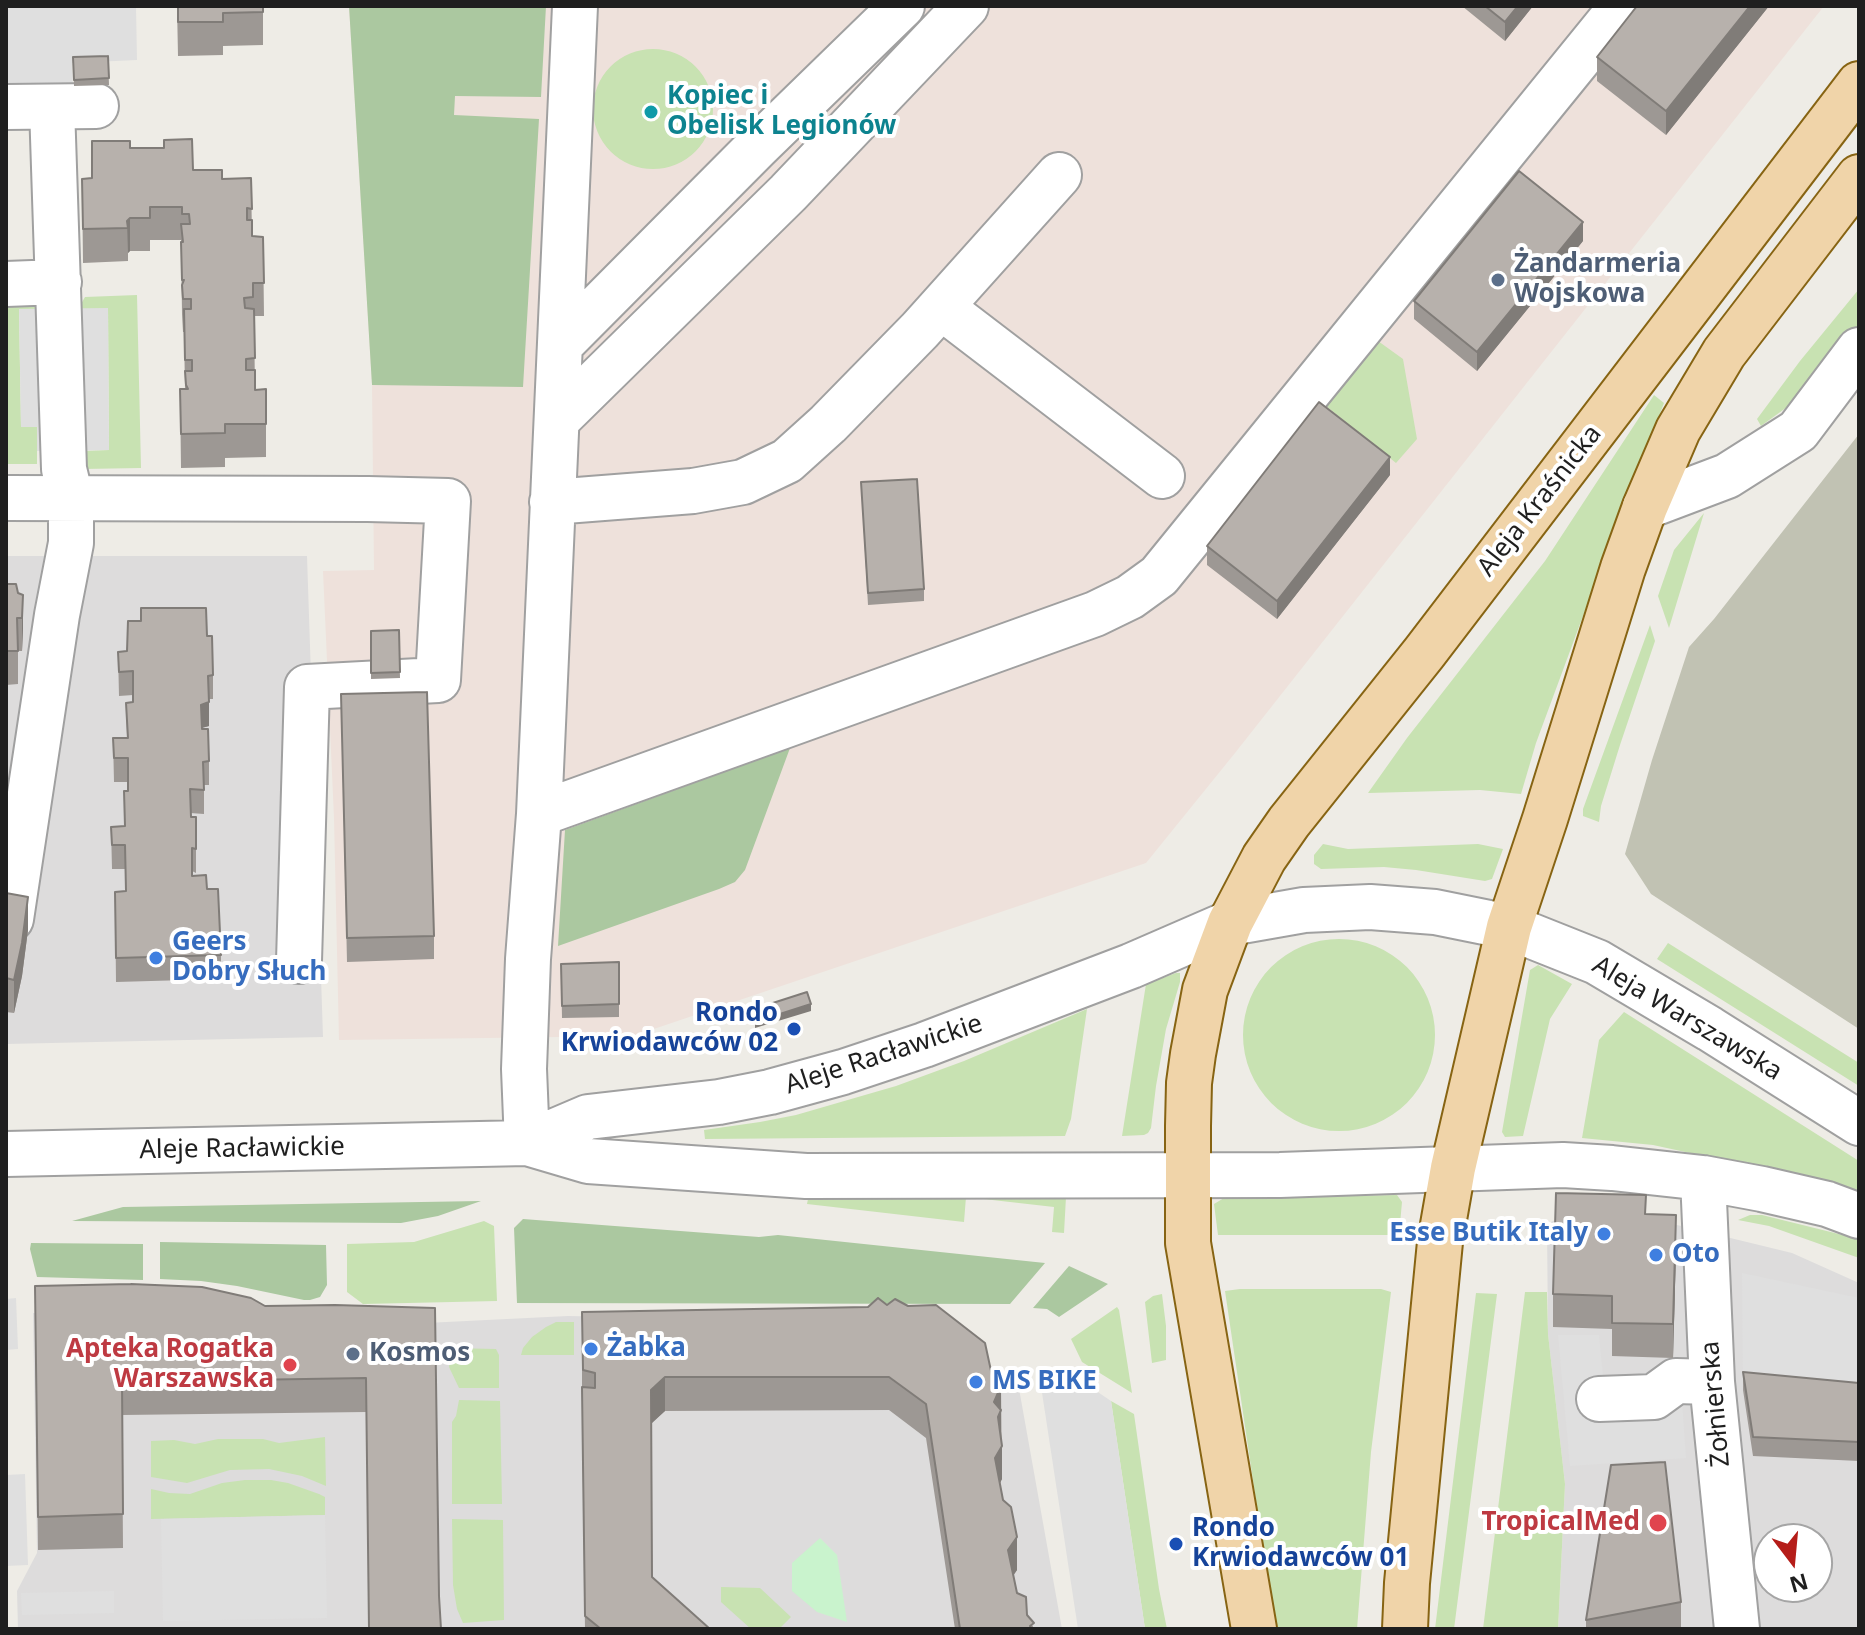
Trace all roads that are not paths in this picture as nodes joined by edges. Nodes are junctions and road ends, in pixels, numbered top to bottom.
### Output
1 (575, 6) edge
2 (902, 6) edge
3 (966, 6) edge
4 (1622, 6) edge
5 (1859, 84) edge
6 (96, 106) dead end
7 (6, 107) edge
8 (52, 107) junction
9 (1059, 175) dead end
10 (1859, 177) edge
11 (59, 282) junction
12 (6, 284) edge
13 (941, 307) junction
14 (560, 345) junction
15 (1859, 350) edge
16 (557, 420) junction
17 (1162, 476) dead end
18 (6, 498) edge
19 (71, 498) junction
20 (552, 502) junction
21 (1645, 507) junction
22 (539, 814) junction
23 (11, 919) edge
24 (1230, 923) junction
25 (1509, 927) junction
26 (299, 961) dead end
27 (1859, 1123) edge
28 (527, 1143) junction
29 (6, 1154) edge
30 (1453, 1168) junction
31 (1189, 1175) junction
32 (1703, 1178) junction
33 (1859, 1216) edge
34 (1712, 1382) junction
35 (1599, 1399) dead end
36 (1254, 1629) edge
37 (1405, 1629) edge
38 (1737, 1629) edge

1 - 14 street
2 - 14 street
3 - 16 street
4 - 22 street
5 - 24 main road, Aleja Kraśnicka
6 - 8 street
7 - 8 street
8 - 11 street
9 - 13 street
10 - 21 main road
11 - 12 street
11 - 19 street
13 - 17 street
13 - 20 street
14 - 16 street
15 - 21 street
16 - 20 street
18 - 19 street
19 - 23 street
19 - 26 street
20 - 22 street
21 - 25 main road
22 - 28 street
24 - 25 street, Aleje Racławickie
24 - 28 street, Aleje Racławickie
24 - 31 main road, Aleja Kraśnicka
25 - 27 street, Aleja Warszawska
25 - 30 main road
28 - 29 street, Aleje Racławickie
28 - 31 street, Aleje Racławickie
30 - 31 street, Aleje Racławickie
30 - 32 street
30 - 37 main road
31 - 36 main road, Aleja Kraśnicka
32 - 33 street
32 - 34 street, Żołnierska
34 - 35 street
34 - 38 street, Żołnierska

